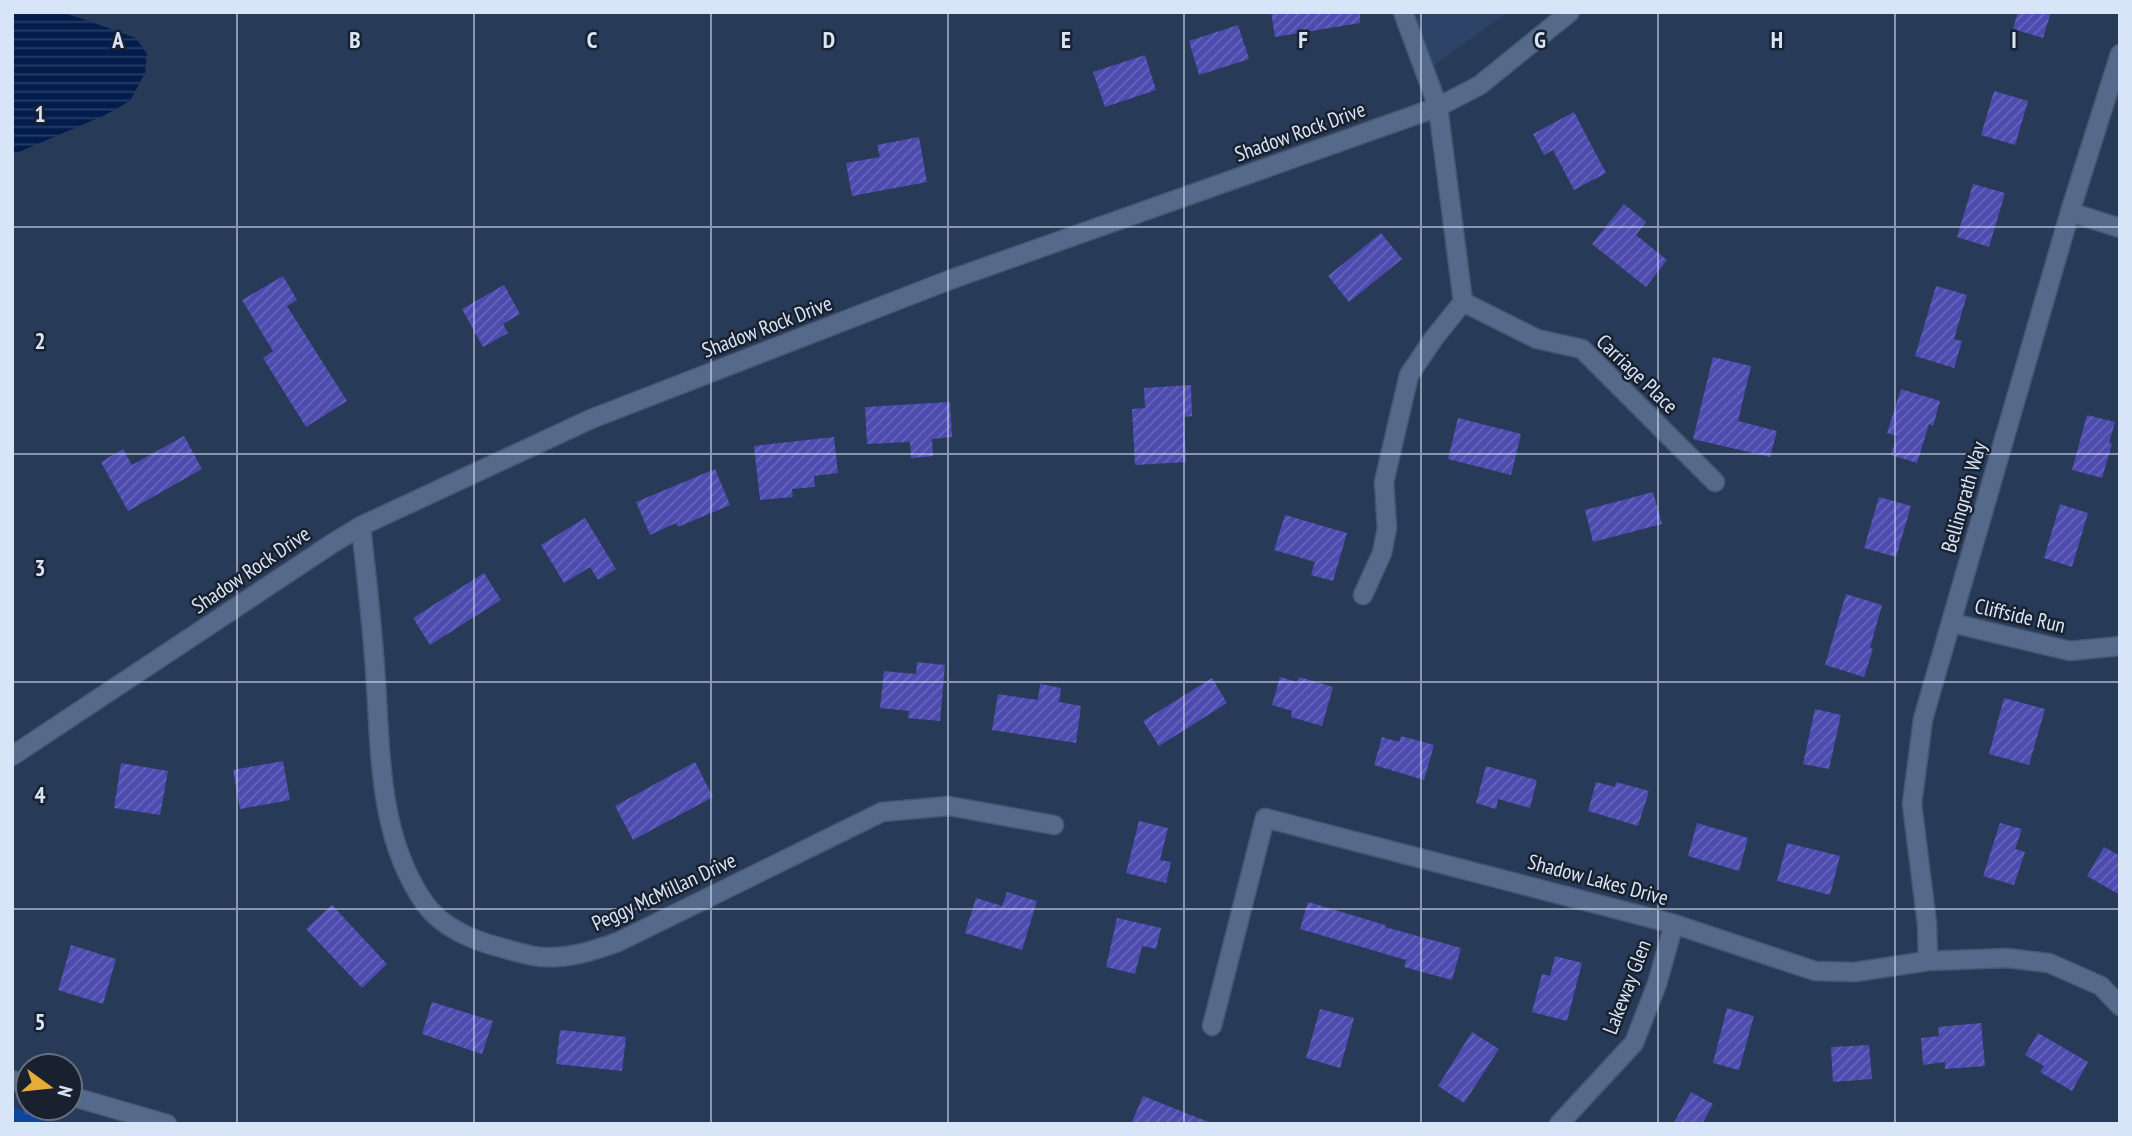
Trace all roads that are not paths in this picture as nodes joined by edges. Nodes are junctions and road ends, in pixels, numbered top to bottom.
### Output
1 (1403, 12) edge
2 (1570, 12) edge
3 (2120, 54) edge
4 (1438, 107) junction
5 (2070, 212) junction
6 (2120, 228) edge
7 (1463, 302) junction
8 (1715, 482) dead end
9 (361, 526) junction
10 (1363, 595) dead end
11 (1952, 623) junction
12 (2120, 646) edge
13 (12, 757) edge
14 (1054, 825) dead end
15 (1674, 924) junction
16 (1928, 961) junction
17 (2120, 1006) edge
18 (1212, 1026) dead end
19 (84, 1100) edge
20 (167, 1124) edge
21 (1559, 1124) edge

1 - 4 street
2 - 4 street, Shadow Rock Drive
3 - 5 street, Bellingrath Way
4 - 7 street
4 - 9 street, Shadow Rock Drive
5 - 6 street
5 - 11 street, Bellingrath Way
7 - 8 street, Carriage Place
7 - 10 street
9 - 13 street, Shadow Rock Drive
9 - 14 street, Peggy McMillan Drive
11 - 12 street, Cliffside Run
11 - 16 street, Bellingrath Way
15 - 16 street, Shadow Lakes Drive
15 - 18 street, Shadow Lakes Drive
15 - 21 street, Lakeway Glen
16 - 17 street, Shadow Lakes Drive
19 - 20 street

